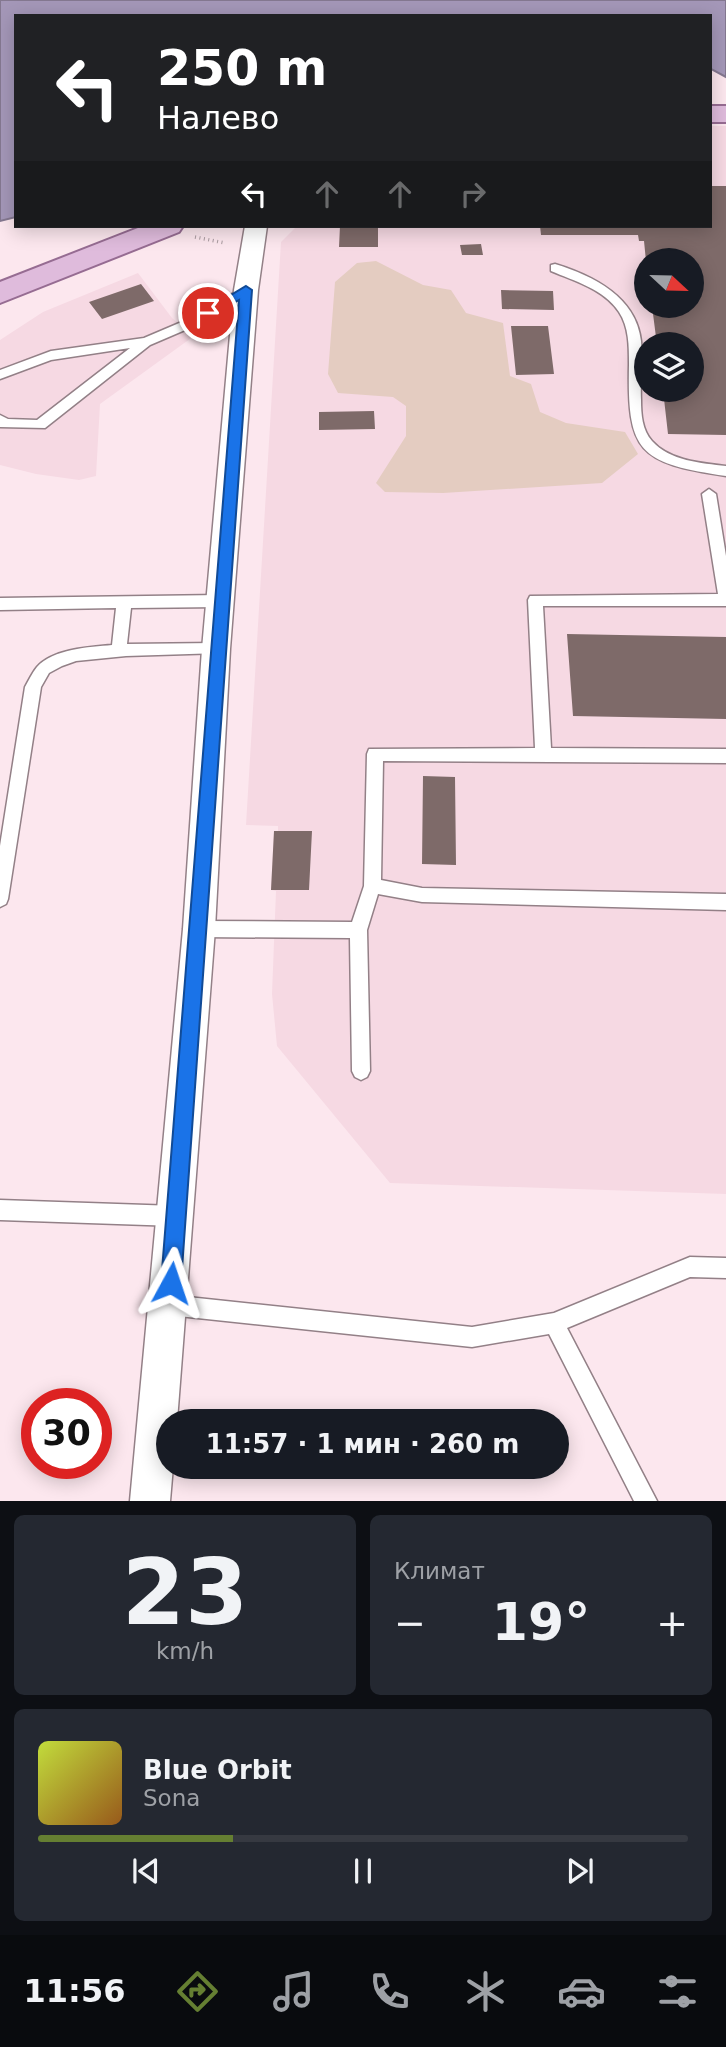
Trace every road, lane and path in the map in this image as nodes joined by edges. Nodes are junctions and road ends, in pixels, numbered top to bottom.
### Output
1 (116, 228) edge
2 (256, 228) edge
3 (176, 229) edge
4 (225, 243) dead end
5 (555, 268) dead end
6 (0, 274) edge
7 (246, 290) junction
8 (0, 293) edge
9 (146, 342) junction
10 (0, 375) edge
11 (0, 420) edge
12 (726, 471) edge
13 (709, 494) dead end
14 (725, 599) edge
15 (124, 601) junction
16 (220, 601) junction
17 (0, 604) edge
18 (216, 649) junction
19 (119, 651) junction
20 (543, 755) junction
21 (726, 756) edge
22 (8, 790) edge
23 (372, 886) junction
24 (0, 900) edge
25 (726, 902) edge
26 (199, 929) junction
27 (358, 930) junction
28 (361, 1072) dead end
29 (0, 1210) edge
30 (176, 1216) junction
31 (726, 1268) edge
32 (169, 1305) junction
33 (554, 1323) junction
34 (150, 1501) edge
35 (646, 1501) edge

1 - 6 main road
2 - 7 street
3 - 4 path
3 - 8 main road
5 - 12 lane
7 - 9 lane
7 - 16 street
9 - 10 lane
9 - 11 lane
13 - 14 lane
14 - 20 lane
15 - 16 lane
15 - 17 lane
15 - 19 lane
16 - 18 street
18 - 19 lane
18 - 26 street
19 - 22 lane
20 - 21 lane
20 - 23 lane
22 - 24 lane
23 - 25 lane
23 - 27 lane
26 - 27 lane
26 - 30 street
27 - 28 lane
29 - 30 lane
30 - 32 street
31 - 33 lane
32 - 33 lane
32 - 34 street
33 - 35 lane

